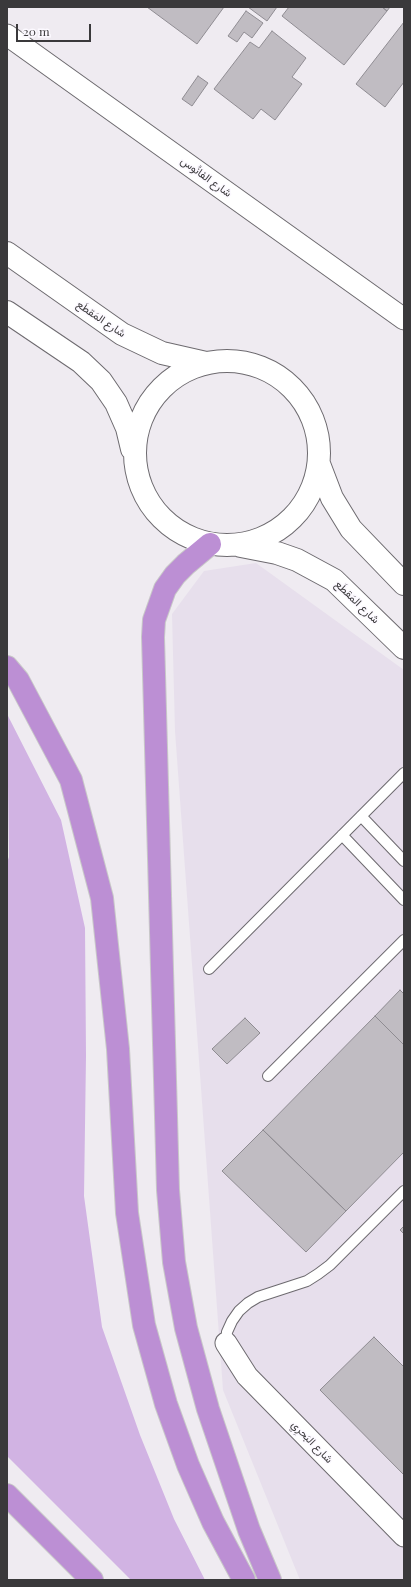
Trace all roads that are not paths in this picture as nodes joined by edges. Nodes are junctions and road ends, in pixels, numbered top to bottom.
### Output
1 (7, 35) edge
2 (7, 253) edge
3 (7, 312) edge
4 (404, 319) edge
5 (206, 363) junction
6 (134, 455) junction
7 (319, 464) junction
8 (210, 544) junction
9 (236, 545) junction
10 (404, 584) edge
11 (404, 648) edge
12 (7, 667) edge
13 (404, 773) edge
14 (361, 816) junction
15 (342, 835) junction
16 (404, 861) edge
17 (404, 900) edge
18 (404, 940) edge
19 (209, 969) dead end
20 (268, 1076) dead end
21 (404, 1191) edge
22 (226, 1343) joint
23 (7, 1495) edge
24 (404, 1536) edge
25 (92, 1580) edge
26 (244, 1580) edge
27 (270, 1580) edge

1 - 4 street, شارع الفانُوس
2 - 5 street, شارع المَقطَع
3 - 6 street
5 - 6 street
5 - 7 street
6 - 8 street
7 - 9 street
7 - 10 street
8 - 9 street
8 - 27 highway
9 - 11 street, شارع المَقطَع
12 - 26 highway
13 - 14 lane
14 - 15 lane
14 - 16 lane
15 - 17 lane
15 - 19 lane
18 - 20 lane
21 - 22 lane
22 - 24 street, شارع البَحرِي
23 - 25 highway

